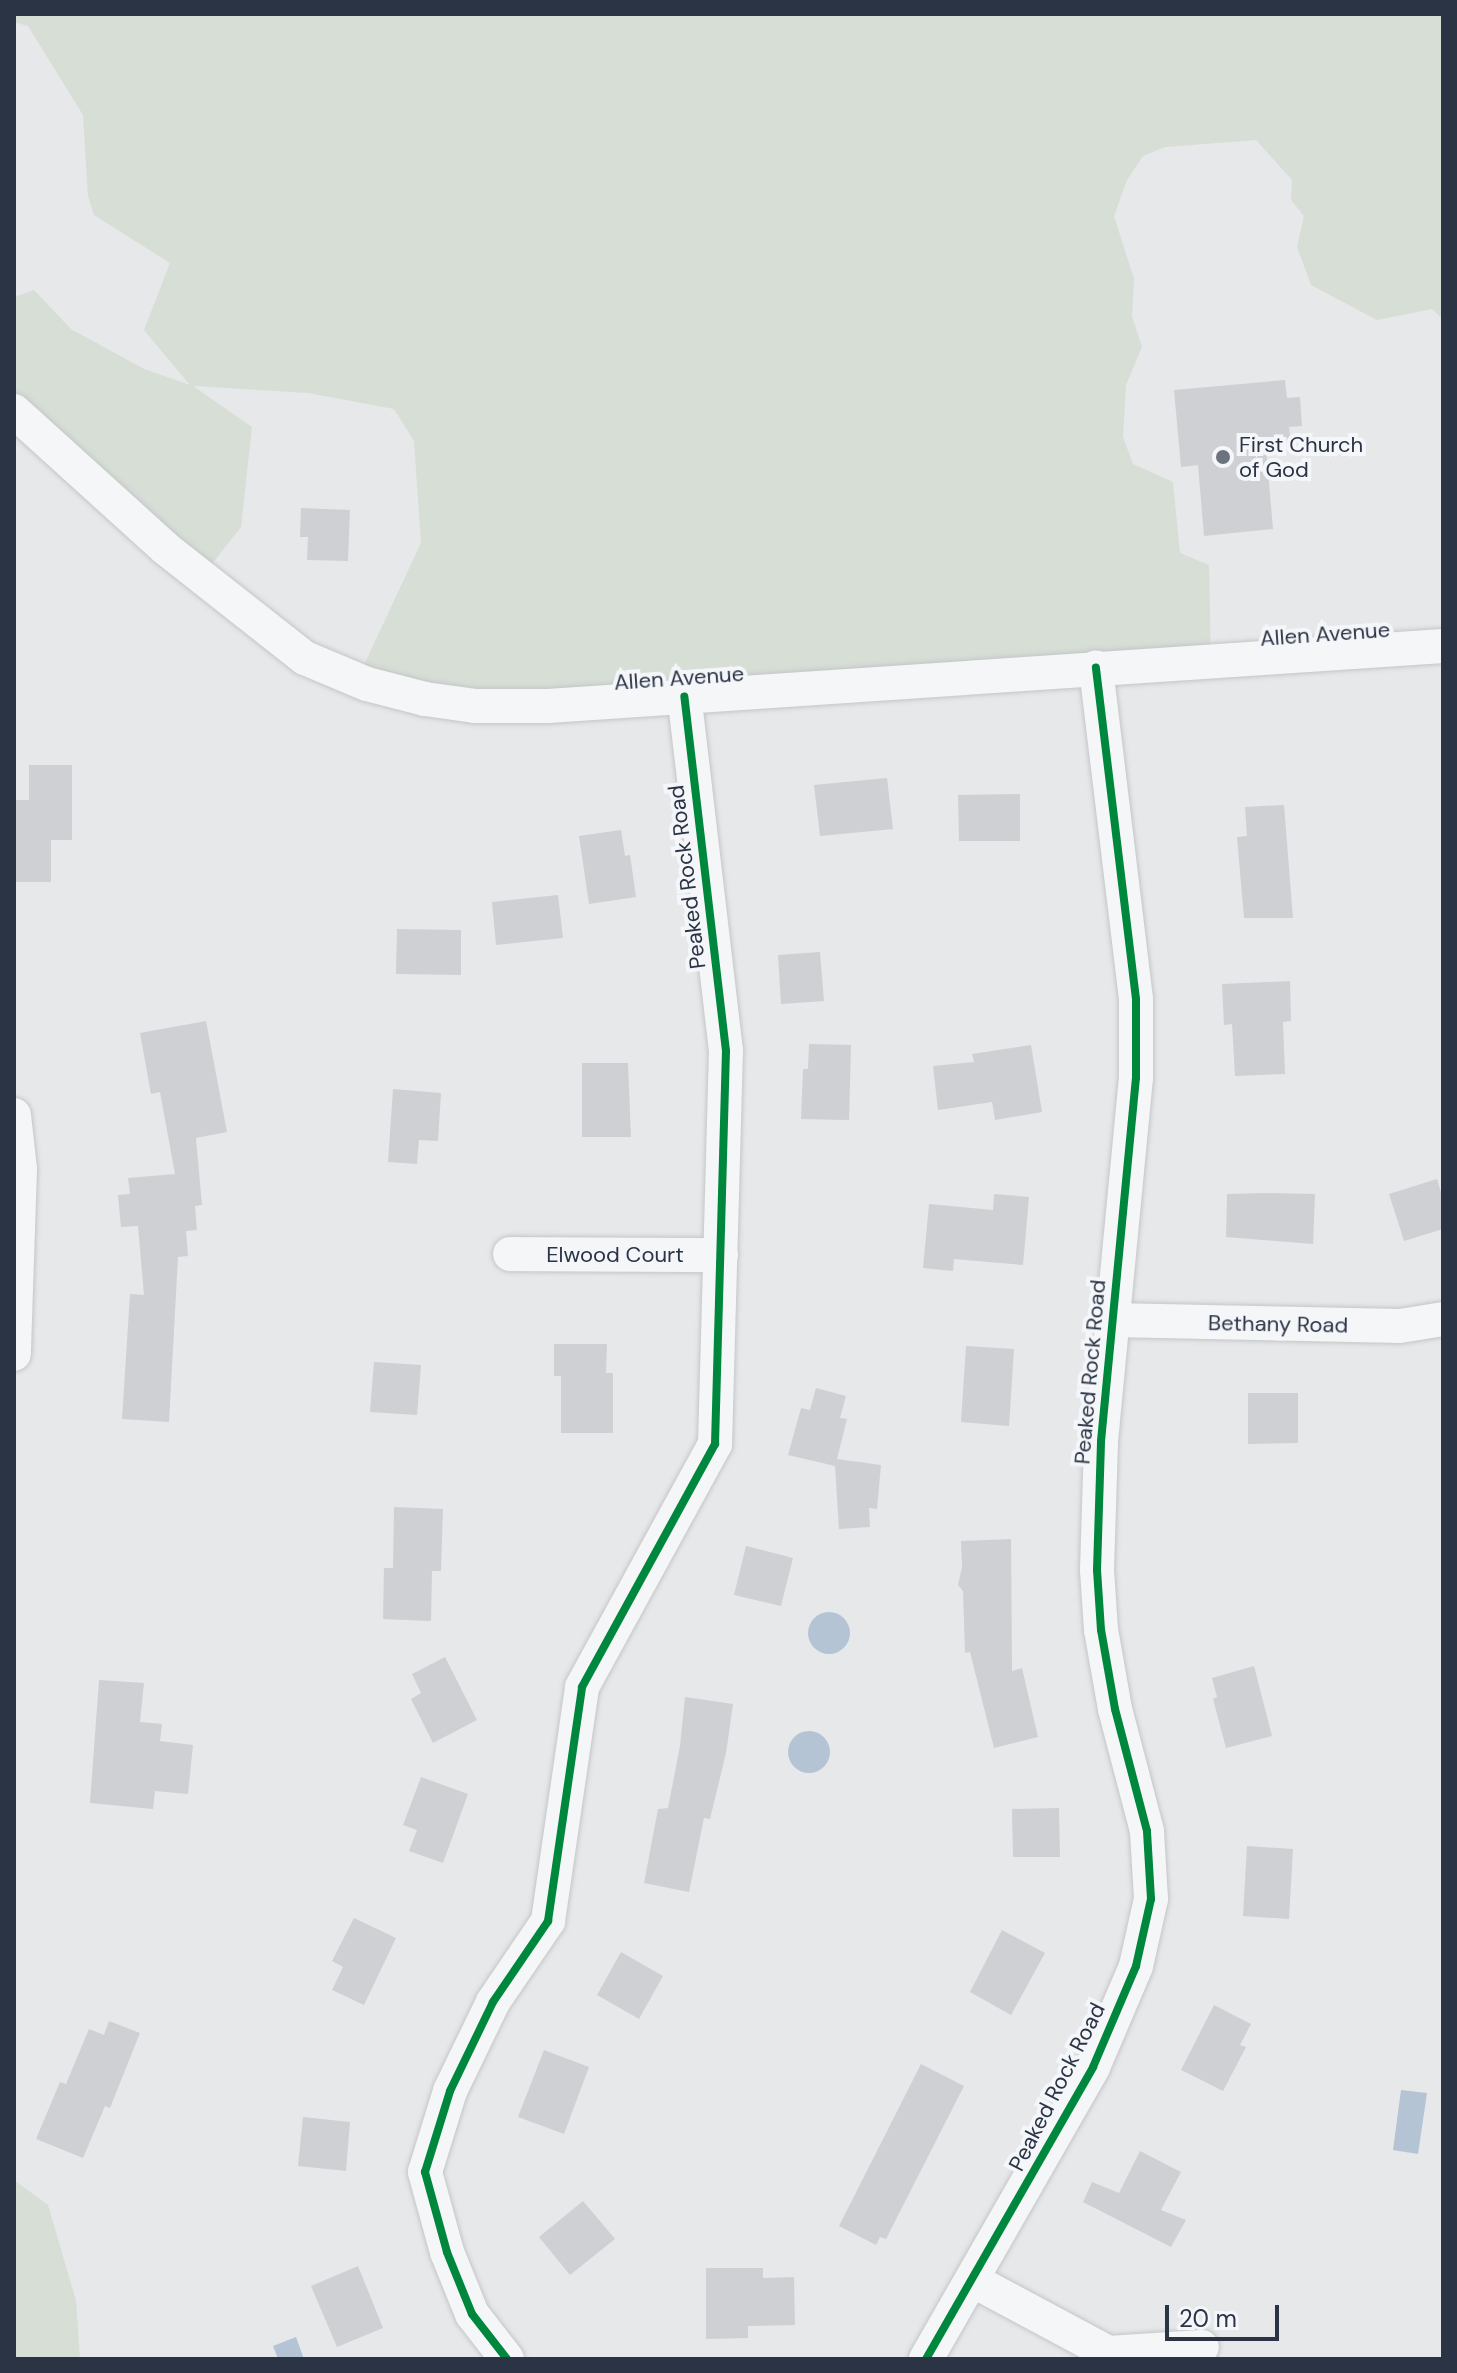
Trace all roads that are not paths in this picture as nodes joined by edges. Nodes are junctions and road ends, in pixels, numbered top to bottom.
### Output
1 (14, 411) edge
2 (1443, 646) edge
3 (1096, 667) junction
4 (684, 696) junction
5 (14, 1115) edge
6 (510, 1254) dead end
7 (721, 1255) junction
8 (1443, 1319) edge
9 (1112, 1320) junction
10 (14, 1354) edge
11 (974, 2281) junction
12 (1202, 2347) dead end
13 (507, 2359) edge
14 (926, 2359) edge

1 - 4 street, Allen Avenue
2 - 3 street, Allen Avenue
3 - 4 street, Allen Avenue
3 - 9 street, Peaked Rock Road
4 - 7 street, Peaked Rock Road
5 - 10 street
6 - 7 street, Elwood Court
7 - 13 street, Peaked Rock Road
8 - 9 street, Bethany Road
9 - 11 street, Peaked Rock Road
11 - 12 street
11 - 14 street, Peaked Rock Road

